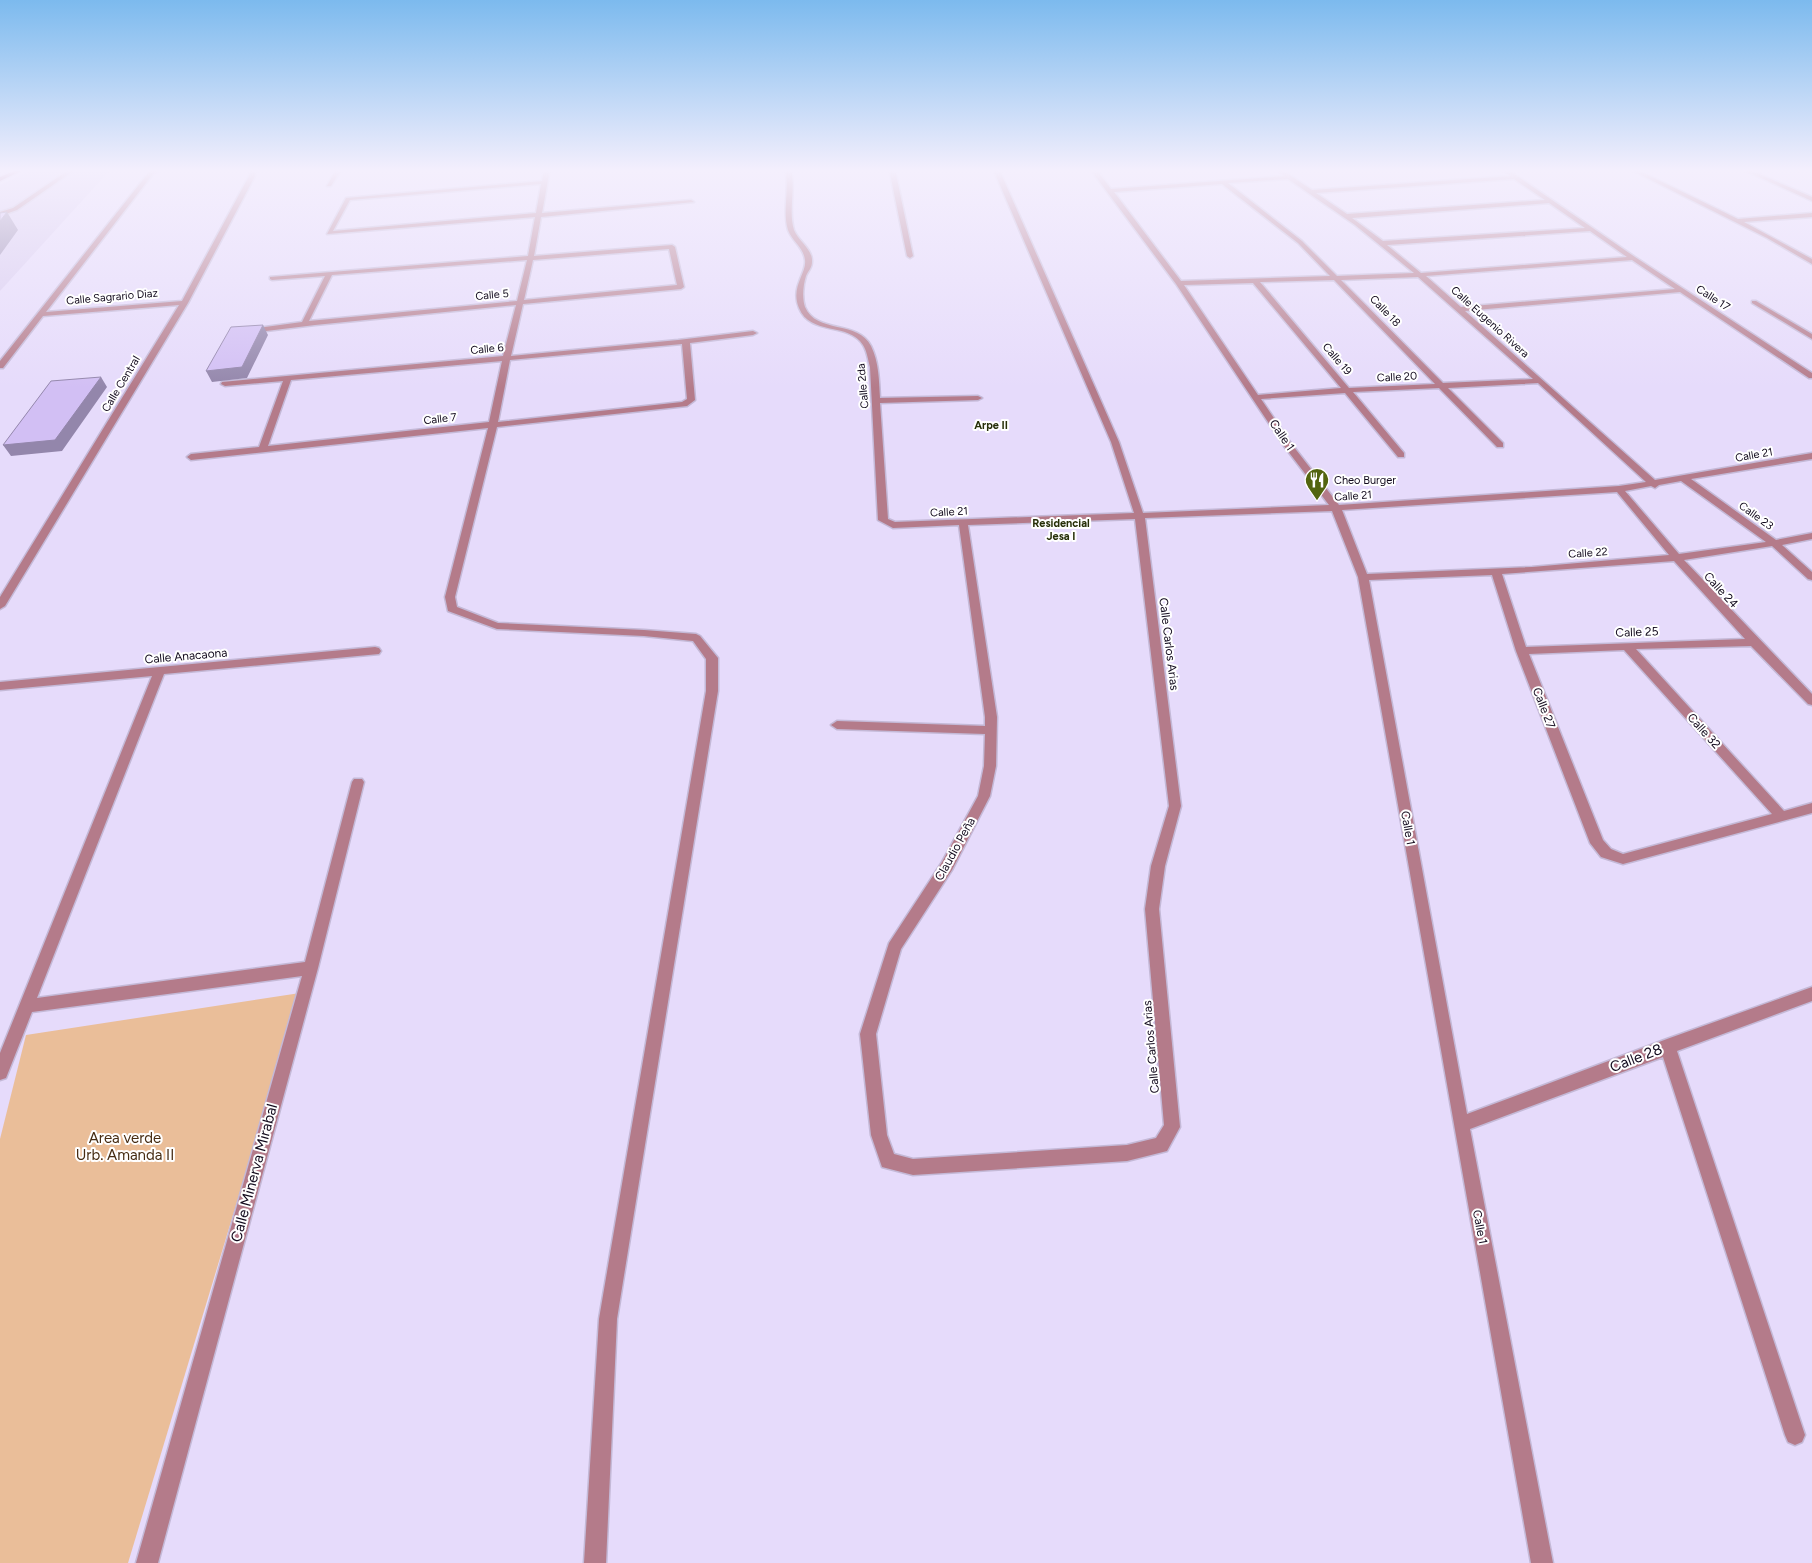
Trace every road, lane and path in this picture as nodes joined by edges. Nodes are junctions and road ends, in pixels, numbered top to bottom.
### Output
1 (98, 242) edge
2 (216, 242) edge
3 (534, 242) edge
4 (799, 242) edge
5 (907, 242) edge
6 (1028, 242) edge
7 (1148, 242) edge
8 (1300, 242) edge
9 (1398, 242) edge
10 (1610, 242) edge
11 (1775, 242) edge
12 (1382, 243) joint
13 (531, 256) junction
14 (910, 256) dead end
15 (1633, 258) junction
16 (1812, 262) edge
17 (330, 273) junction
18 (1419, 274) junction
19 (272, 278) dead end
20 (1337, 278) junction
21 (1255, 281) junction
22 (1179, 283) junction
23 (1683, 290) junction
24 (184, 302) junction
25 (1754, 302) dead end
26 (520, 304) junction
27 (1459, 309) junction
28 (43, 314) junction
29 (308, 322) junction
30 (248, 331) edge
31 (754, 333) dead end
32 (1812, 337) edge
33 (683, 342) junction
34 (506, 359) junction
35 (0, 366) edge
36 (1812, 376) edge
37 (288, 378) junction
38 (1538, 381) junction
39 (225, 384) edge
40 (1442, 386) junction
41 (1349, 390) junction
42 (1257, 397) junction
43 (978, 398) dead end
44 (876, 400) junction
45 (493, 424) junction
46 (1500, 445) dead end
47 (262, 450) junction
48 (1401, 454) dead end
49 (1812, 456) edge
50 (191, 457) dead end
51 (1684, 479) junction
52 (1655, 485) junction
53 (1619, 489) junction
54 (1336, 508) junction
55 (1140, 517) junction
56 (963, 523) junction
57 (893, 525) joint
58 (1812, 536) edge
59 (1774, 544) junction
60 (1676, 560) junction
61 (1496, 572) junction
62 (1363, 577) junction
63 (1812, 577) edge
64 (0, 606) edge
65 (1753, 642) junction
66 (1627, 646) junction
67 (375, 651) dead end
68 (1522, 651) junction
69 (159, 673) junction
70 (0, 686) edge
71 (1812, 701) edge
72 (837, 725) dead end
73 (991, 730) junction
74 (358, 782) dead end
75 (1812, 808) edge
76 (1782, 817) junction
77 (311, 968) junction
78 (1812, 994) edge
79 (26, 1006) junction
80 (1667, 1046) junction
81 (0, 1072) edge
82 (1460, 1124) junction
83 (888, 1161) joint
84 (1795, 1436) dead end
85 (147, 1563) edge
86 (595, 1563) edge
87 (1542, 1563) edge

1 - 28 street
2 - 24 street, Calle Central
3 - 13 street
4 - 44 street, Calle 2da
5 - 14 street
6 - 55 street, Calle Carlos Arias
7 - 22 street, Calle 1
8 - 20 street, Calle 18
9 - 12 street
10 - 15 street, Calle 17
11 - 16 street
12 - 18 street, Calle Eugenio Rivera
13 - 17 street
13 - 26 street
13 - 26 street, Calle 5
15 - 18 street
15 - 23 street, Calle 17
17 - 19 street
17 - 29 street
18 - 20 street
18 - 27 street, Calle Eugenio Rivera
20 - 21 street
20 - 40 street, Calle 18
21 - 22 street
21 - 41 street, Calle 19
22 - 42 street, Calle 1
23 - 27 street
23 - 36 street, Calle 17
24 - 28 street, Calle Sagrario Diaz
24 - 64 street, Calle Central
25 - 32 street
26 - 29 street, Calle 5
26 - 34 street
27 - 38 street, Calle Eugenio Rivera
28 - 35 street
29 - 30 street, Calle 5
31 - 33 street, Calle 6
33 - 34 street, Calle 6
33 - 45 street, Calle 7
34 - 37 street, Calle 6
34 - 45 street
37 - 39 street, Calle 6
37 - 47 street
38 - 40 street, Calle 20
38 - 52 street, Calle Eugenio Rivera
40 - 41 street, Calle 20
40 - 46 street, Calle 18
41 - 42 street, Calle 20
41 - 48 street, Calle 19
42 - 54 street, Calle 1
43 - 44 street
44 - 57 street, Calle 2da
45 - 47 street, Calle 7
45 - 86 street
47 - 50 street, Calle 7
49 - 51 street, Calle 21
51 - 52 street, Calle 21
51 - 59 street, Calle 23
52 - 53 street, Calle 21
53 - 54 street, Calle 21
53 - 60 street, Calle 24
54 - 55 street, Calle 21
54 - 62 street, Calle 1
55 - 56 street, Calle 21
55 - 83 street, Calle Carlos Arias
56 - 57 street, Calle 21
56 - 73 street, Claudio Peña
58 - 59 street, Calle 22
59 - 60 street, Calle 22
59 - 63 street, Calle 23
60 - 61 street, Calle 22
60 - 65 street, Calle 24
61 - 62 street, Calle 22
61 - 68 street, Calle 27
62 - 82 street, Calle 1
65 - 66 street, Calle 25
65 - 71 street, Calle 24
66 - 68 street, Calle 25
66 - 76 street, Calle 32
67 - 69 street, Calle Anacaona
68 - 76 street, Calle 27
69 - 70 street, Calle Anacaona
69 - 79 street
72 - 73 street
73 - 83 street, Claudio Peña
74 - 77 street, Calle Minerva Mirabal
75 - 76 street
77 - 79 street
77 - 85 street, Calle Minerva Mirabal
78 - 80 street, Calle 28
79 - 81 street
80 - 82 street, Calle 28
80 - 84 street
82 - 87 street, Calle 1

